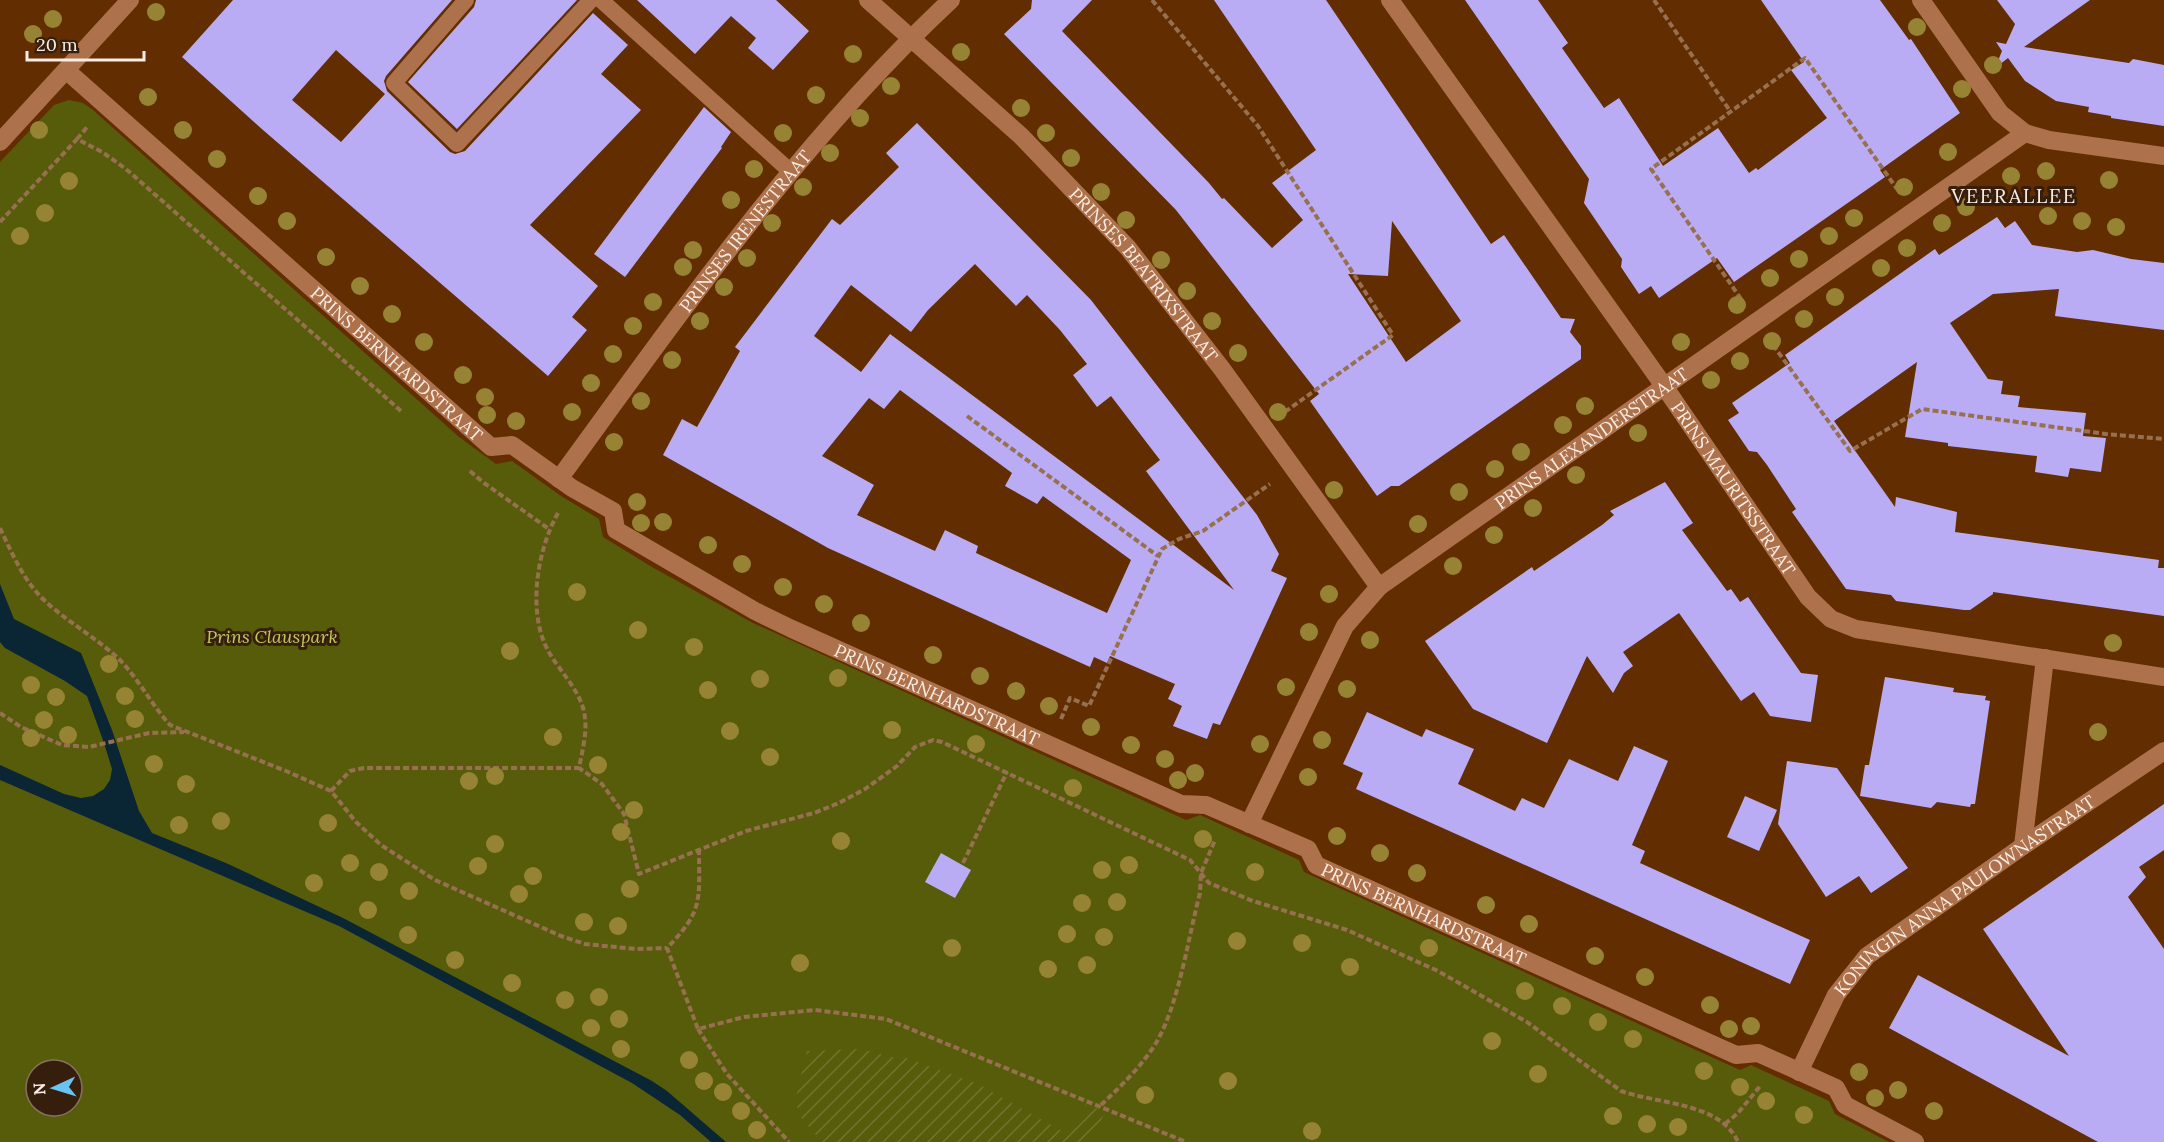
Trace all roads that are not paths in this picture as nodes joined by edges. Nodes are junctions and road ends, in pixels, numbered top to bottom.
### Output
1 (130, 0) edge
2 (466, 0) edge
3 (591, 0) edge
4 (601, 0) edge
5 (868, 0) edge
6 (951, 0) edge
7 (1390, 0) edge
8 (1921, 0) edge
9 (910, 38) junction
10 (67, 71) junction
11 (2025, 133) junction
12 (0, 142) edge
13 (2164, 156) edge
14 (791, 172) junction
15 (1664, 386) junction
16 (566, 483) junction
17 (1379, 587) junction
18 (2044, 658) junction
19 (2164, 676) edge
20 (2164, 751) edge
21 (1249, 824) junction
22 (2022, 846) junction
23 (1799, 1071) junction
24 (1915, 1142) edge

1 - 10 street
2 - 3 lane
4 - 14 lane
5 - 9 street, PRINSES BEATRIXSTRAAT
6 - 9 street, PRINSES IRENESTRAAT
7 - 15 street, PRINS MAURITSSTRAAT
8 - 11 street
9 - 14 street, PRINSES IRENESTRAAT
9 - 17 street, PRINSES BEATRIXSTRAAT
10 - 12 street
10 - 16 street, PRINS BERNHARDSTRAAT
11 - 13 street
11 - 15 street, PRINS ALEXANDERSTRAAT
14 - 16 street, PRINSES IRENESTRAAT
15 - 17 street, PRINS ALEXANDERSTRAAT
15 - 18 street, PRINS MAURITSSTRAAT
16 - 21 street, PRINS BERNHARDSTRAAT
17 - 21 street, PRINS ALEXANDERSTRAAT
18 - 19 street, PRINS MAURITSSTRAAT
18 - 22 street
20 - 22 street, KONINGIN ANNA PAULOWNASTRAAT
21 - 23 street, PRINS BERNHARDSTRAAT
22 - 23 street, KONINGIN ANNA PAULOWNASTRAAT
23 - 24 street, PRINS BERNHARDSTRAAT

